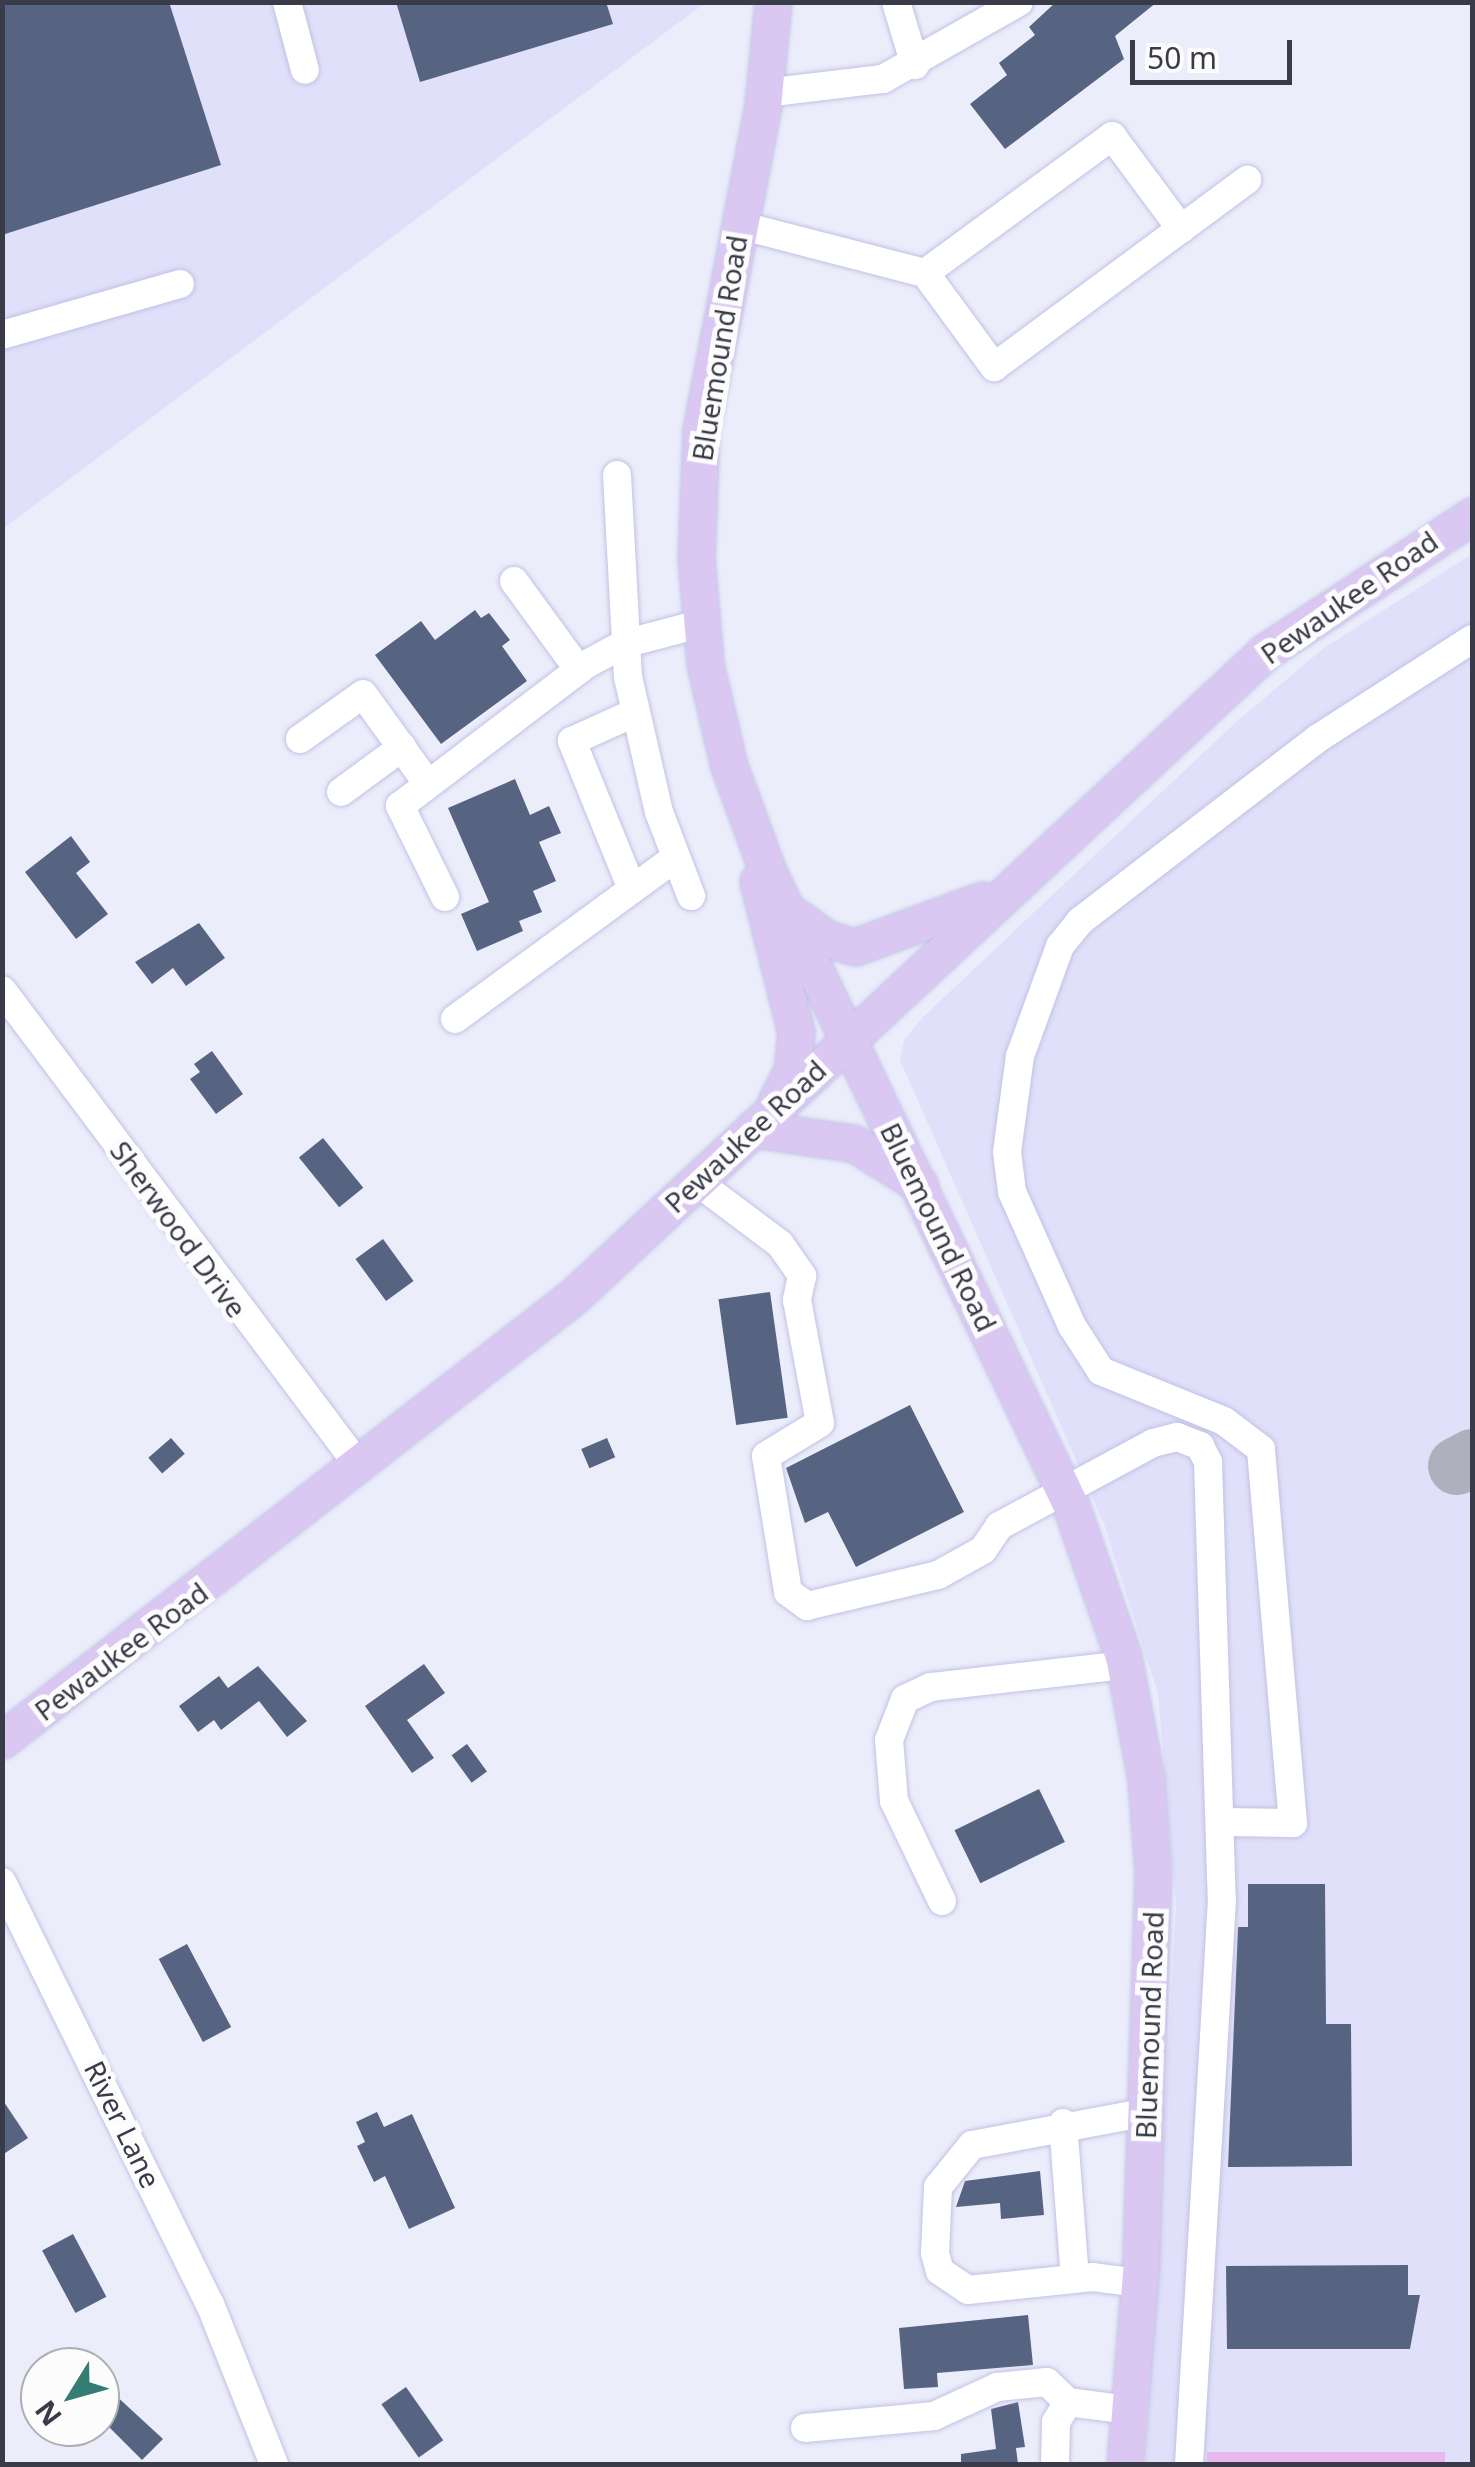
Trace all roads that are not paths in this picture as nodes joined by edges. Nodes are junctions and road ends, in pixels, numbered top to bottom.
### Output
1 (287, 2) edge
2 (773, 2) edge
3 (896, 2) edge
4 (1019, 2) edge
5 (915, 66) junction
6 (305, 70) dead end
7 (764, 92) junction
8 (1247, 180) dead end
9 (739, 225) junction
10 (1181, 230) junction
11 (925, 273) junction
12 (180, 284) dead end
13 (2, 335) edge
14 (617, 475) dead end
15 (1472, 516) edge
16 (514, 581) dead end
17 (700, 624) junction
18 (1472, 640) edge
19 (624, 644) junction
20 (579, 670) junction
21 (634, 713) junction
22 (300, 739) dead end
23 (402, 747) junction
24 (428, 784) junction
25 (341, 792) dead end
26 (757, 844) junction
27 (675, 858) junction
28 (632, 889) junction
29 (1006, 890) junction
30 (691, 896) dead end
31 (445, 897) dead end
32 (784, 908) junction
33 (2, 990) edge
34 (455, 1019) dead end
35 (848, 1040) junction
36 (759, 1123) junction
37 (696, 1181) junction
38 (921, 1185) junction
39 (358, 1466) junction
40 (1065, 1494) junction
41 (1125, 1665) junction
42 (2, 1740) edge
43 (1222, 1822) junction
44 (2, 1882) edge
45 (942, 1901) dead end
46 (1148, 2112) junction
47 (1063, 2123) junction
48 (1075, 2279) junction
49 (1140, 2283) junction
50 (1068, 2402) junction
51 (1129, 2410) junction
52 (806, 2428) dead end
53 (274, 2464) edge
54 (1055, 2464) edge
55 (1124, 2464) edge
56 (1189, 2464) edge

1 - 6 street
2 - 7 main road, Bluemound Road
3 - 5 street
4 - 5 street
5 - 7 street
7 - 9 main road, Bluemound Road
8 - 10 street
9 - 11 street
9 - 17 main road, Bluemound Road
10 - 11 street
10 - 11 street
12 - 13 street
14 - 19 street
15 - 29 main road, Pewaukee Road
16 - 20 street
17 - 19 street
17 - 26 main road, Bluemound Road
18 - 43 street
19 - 20 street
19 - 21 street
20 - 24 street
21 - 27 street
21 - 28 street
22 - 23 street
23 - 24 street
23 - 25 street
24 - 31 street
26 - 32 main road, Bluemound Road
26 - 36 main road
27 - 28 street
27 - 30 street
28 - 34 street
29 - 32 main road
29 - 35 main road, Pewaukee Road
32 - 35 main road, Bluemound Road
33 - 39 street, Sherwood Drive
35 - 36 main road, Pewaukee Road
35 - 38 main road, Bluemound Road
36 - 37 main road, Pewaukee Road
36 - 38 main road
37 - 39 main road, Pewaukee Road
37 - 40 street
38 - 40 main road, Bluemound Road
39 - 42 main road, Pewaukee Road
40 - 41 main road, Bluemound Road
40 - 43 street
41 - 45 street
41 - 46 main road, Bluemound Road
43 - 56 street
44 - 53 street, River Lane
46 - 47 street
46 - 49 main road, Bluemound Road
47 - 48 street
47 - 48 street
48 - 49 street
49 - 51 main road, Bluemound Road
50 - 51 street
50 - 52 street
50 - 54 street
51 - 55 main road, Bluemound Road

